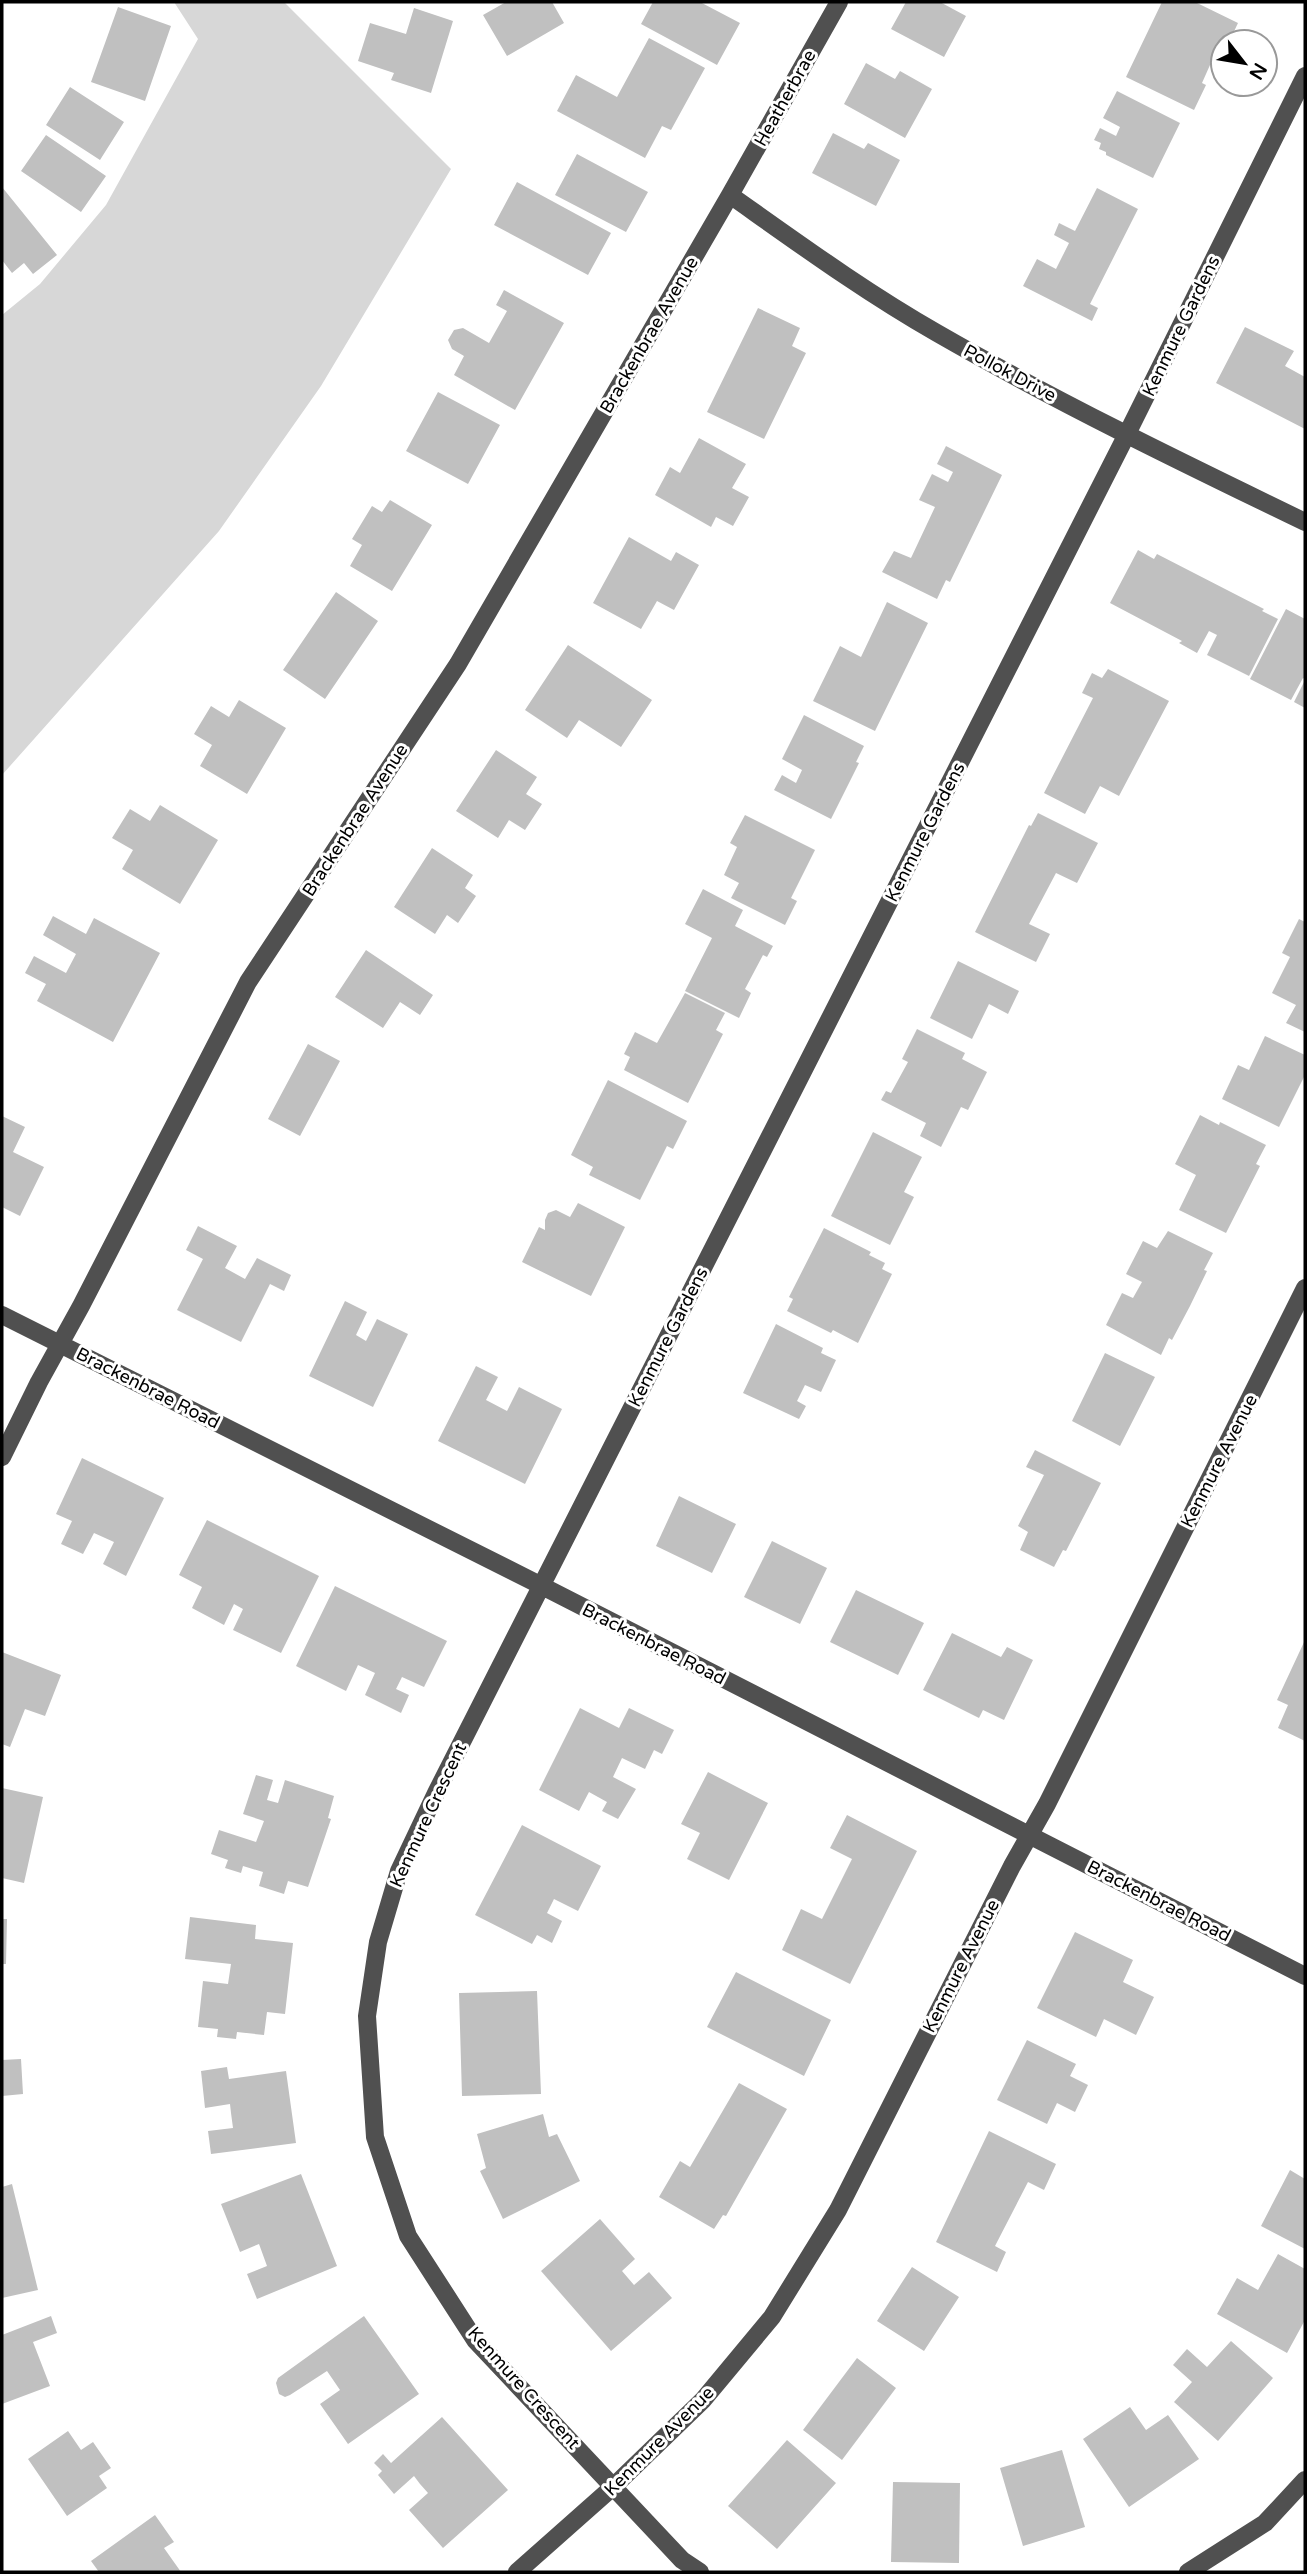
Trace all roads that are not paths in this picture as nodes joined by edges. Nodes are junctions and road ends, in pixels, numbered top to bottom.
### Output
1 (839, 2) edge
2 (1305, 76) edge
3 (730, 195) junction
4 (1126, 436) junction
5 (1305, 522) edge
6 (1305, 1288) edge
7 (2, 1315) edge
8 (60, 1343) junction
9 (2, 1457) edge
10 (542, 1586) junction
11 (1030, 1835) junction
12 (1305, 1976) edge
13 (1305, 2480) edge
14 (614, 2486) junction
15 (517, 2572) edge
16 (700, 2572) edge
17 (1188, 2572) edge

1 - 3 street, Heatherbrae
2 - 4 street, Kenmure Gardens
3 - 4 street, Pollok Drive
3 - 8 street, Brackenbrae Avenue
4 - 5 street, Pollok Drive
4 - 10 street, Kenmure Gardens
6 - 11 street, Kenmure Avenue
7 - 8 street, Brackenbrae Road
8 - 9 street, Brackenbrae Avenue
8 - 10 street, Brackenbrae Road
10 - 11 street, Brackenbrae Road
10 - 14 street, Kenmure Crescent
11 - 12 street, Brackenbrae Road
11 - 14 street, Kenmure Avenue
13 - 17 street
14 - 15 street, Kenmure Avenue
14 - 16 street, Kenmure Crescent

